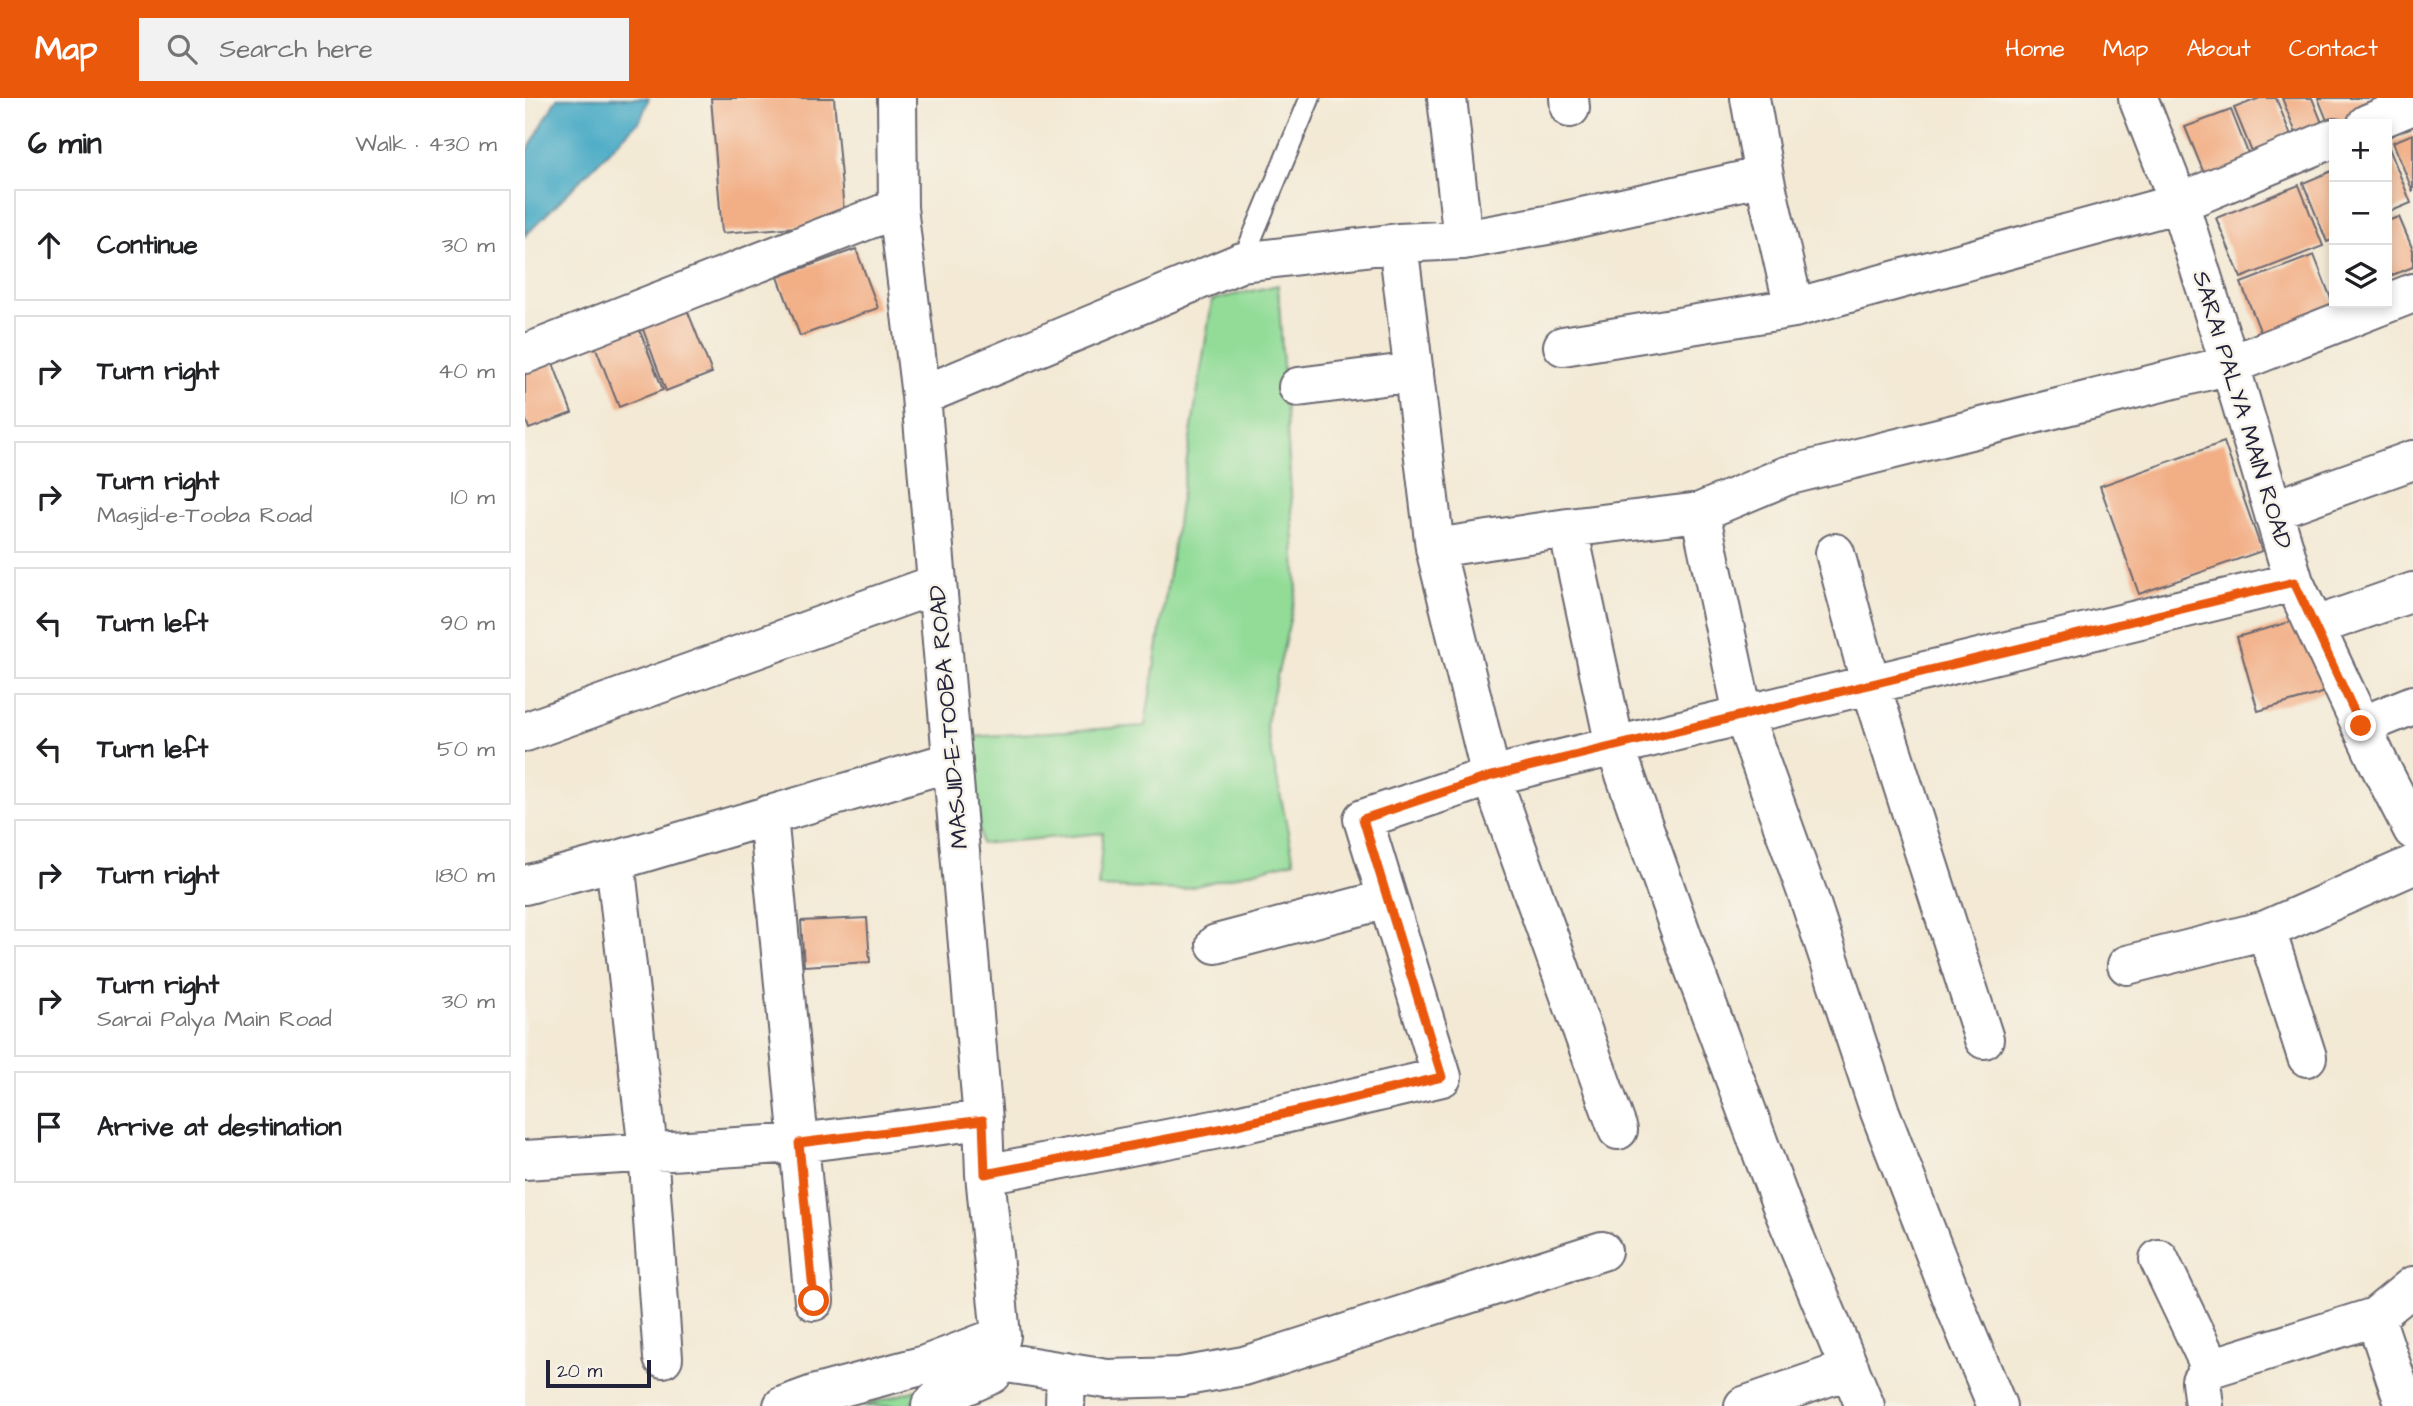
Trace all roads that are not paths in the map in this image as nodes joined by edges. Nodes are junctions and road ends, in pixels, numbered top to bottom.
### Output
1 (897, 98) edge
2 (1310, 98) edge
3 (1447, 98) edge
4 (1749, 98) edge
5 (2138, 98) edge
6 (2413, 105) edge
7 (2379, 119) edge
8 (2329, 140) edge
9 (1765, 176) junction
10 (2179, 203) junction
11 (898, 208) junction
12 (1463, 240) junction
13 (1398, 243) junction
14 (1242, 262) junction
15 (2413, 293) edge
16 (1794, 308) junction
17 (1563, 346) dead end
18 (525, 354) edge
19 (2230, 365) junction
20 (1414, 372) junction
21 (1298, 387) dead end
22 (921, 396) junction
23 (2413, 460) edge
24 (2273, 510) junction
25 (1700, 512) junction
26 (1568, 528) junction
27 (1435, 548) junction
28 (1835, 553) dead end
29 (2294, 582) junction
30 (937, 584) junction
31 (2413, 592) edge
32 (2316, 626) junction
33 (1871, 686) junction
34 (2413, 705) edge
35 (1743, 714) junction
36 (2361, 726) junction
37 (525, 732) edge
38 (1615, 746) junction
39 (953, 761) junction
40 (1491, 776) junction
41 (2402, 783) edge
42 (768, 816) junction
43 (2413, 830) edge
44 (615, 861) junction
45 (2413, 865) edge
46 (525, 885) edge
47 (1387, 899) junction
48 (2266, 930) junction
49 (1216, 944) dead end
50 (2127, 965) dead end
51 (1985, 1039) dead end
52 (2307, 1057) dead end
53 (983, 1120) junction
54 (1618, 1130) dead end
55 (799, 1143) junction
56 (648, 1151) junction
57 (525, 1160) edge
58 (985, 1174) junction
59 (1602, 1251) dead end
60 (2159, 1259) dead end
61 (2413, 1286) edge
62 (814, 1301) dead end
63 (2375, 1317) junction
64 (998, 1348) junction
65 (663, 1358) dead end
66 (2211, 1368) junction
67 (1850, 1369) junction
68 (1065, 1389) edge
69 (783, 1406) edge
70 (931, 1406) edge
71 (1744, 1406) edge
72 (1865, 1406) edge
73 (1997, 1406) edge
74 (2204, 1406) edge
75 (2405, 1406) edge

1 - 11 street, MASJID-E-TOOBA ROAD
2 - 14 lane
3 - 12 street
4 - 9 street
5 - 10 street, SARAI PALYA MAIN ROAD
6 - 7 street
8 - 10 street
9 - 12 street
9 - 16 street
10 - 16 street
10 - 19 street, SARAI PALYA MAIN ROAD
11 - 18 street
11 - 22 street, MASJID-E-TOOBA ROAD
12 - 13 street
13 - 14 street
13 - 20 street
14 - 22 street
15 - 19 street
16 - 17 street
19 - 24 street, SARAI PALYA MAIN ROAD
19 - 25 street
20 - 21 street
20 - 27 street
22 - 30 street, MASJID-E-TOOBA ROAD
23 - 24 street
24 - 29 street, SARAI PALYA MAIN ROAD
25 - 26 street
25 - 35 street
26 - 27 street
26 - 38 street
27 - 40 street
28 - 33 street
29 - 32 street, SARAI PALYA MAIN ROAD
29 - 33 street
30 - 37 street
30 - 39 street, MASJID-E-TOOBA ROAD
31 - 32 street
32 - 36 street, SARAI PALYA MAIN ROAD
33 - 35 street
33 - 51 street
34 - 36 street
35 - 38 street
35 - 73 street
36 - 41 street, SARAI PALYA MAIN ROAD
38 - 40 street
38 - 67 street
39 - 42 street
39 - 53 street, MASJID-E-TOOBA ROAD
40 - 47 street
40 - 54 street
41 - 43 street, SARAI PALYA MAIN ROAD
42 - 44 street
42 - 55 street
44 - 46 street
44 - 56 street
45 - 48 street
47 - 49 street
47 - 58 street
48 - 50 street
48 - 52 street
53 - 55 street
53 - 58 street, MASJID-E-TOOBA ROAD
55 - 56 street
55 - 62 street
56 - 57 street
56 - 65 street
58 - 64 street, MASJID-E-TOOBA ROAD
59 - 68 street
60 - 66 street
61 - 63 street
63 - 66 street
63 - 75 street
64 - 68 street
64 - 69 street
64 - 70 street
66 - 74 street
67 - 71 street
67 - 72 street

